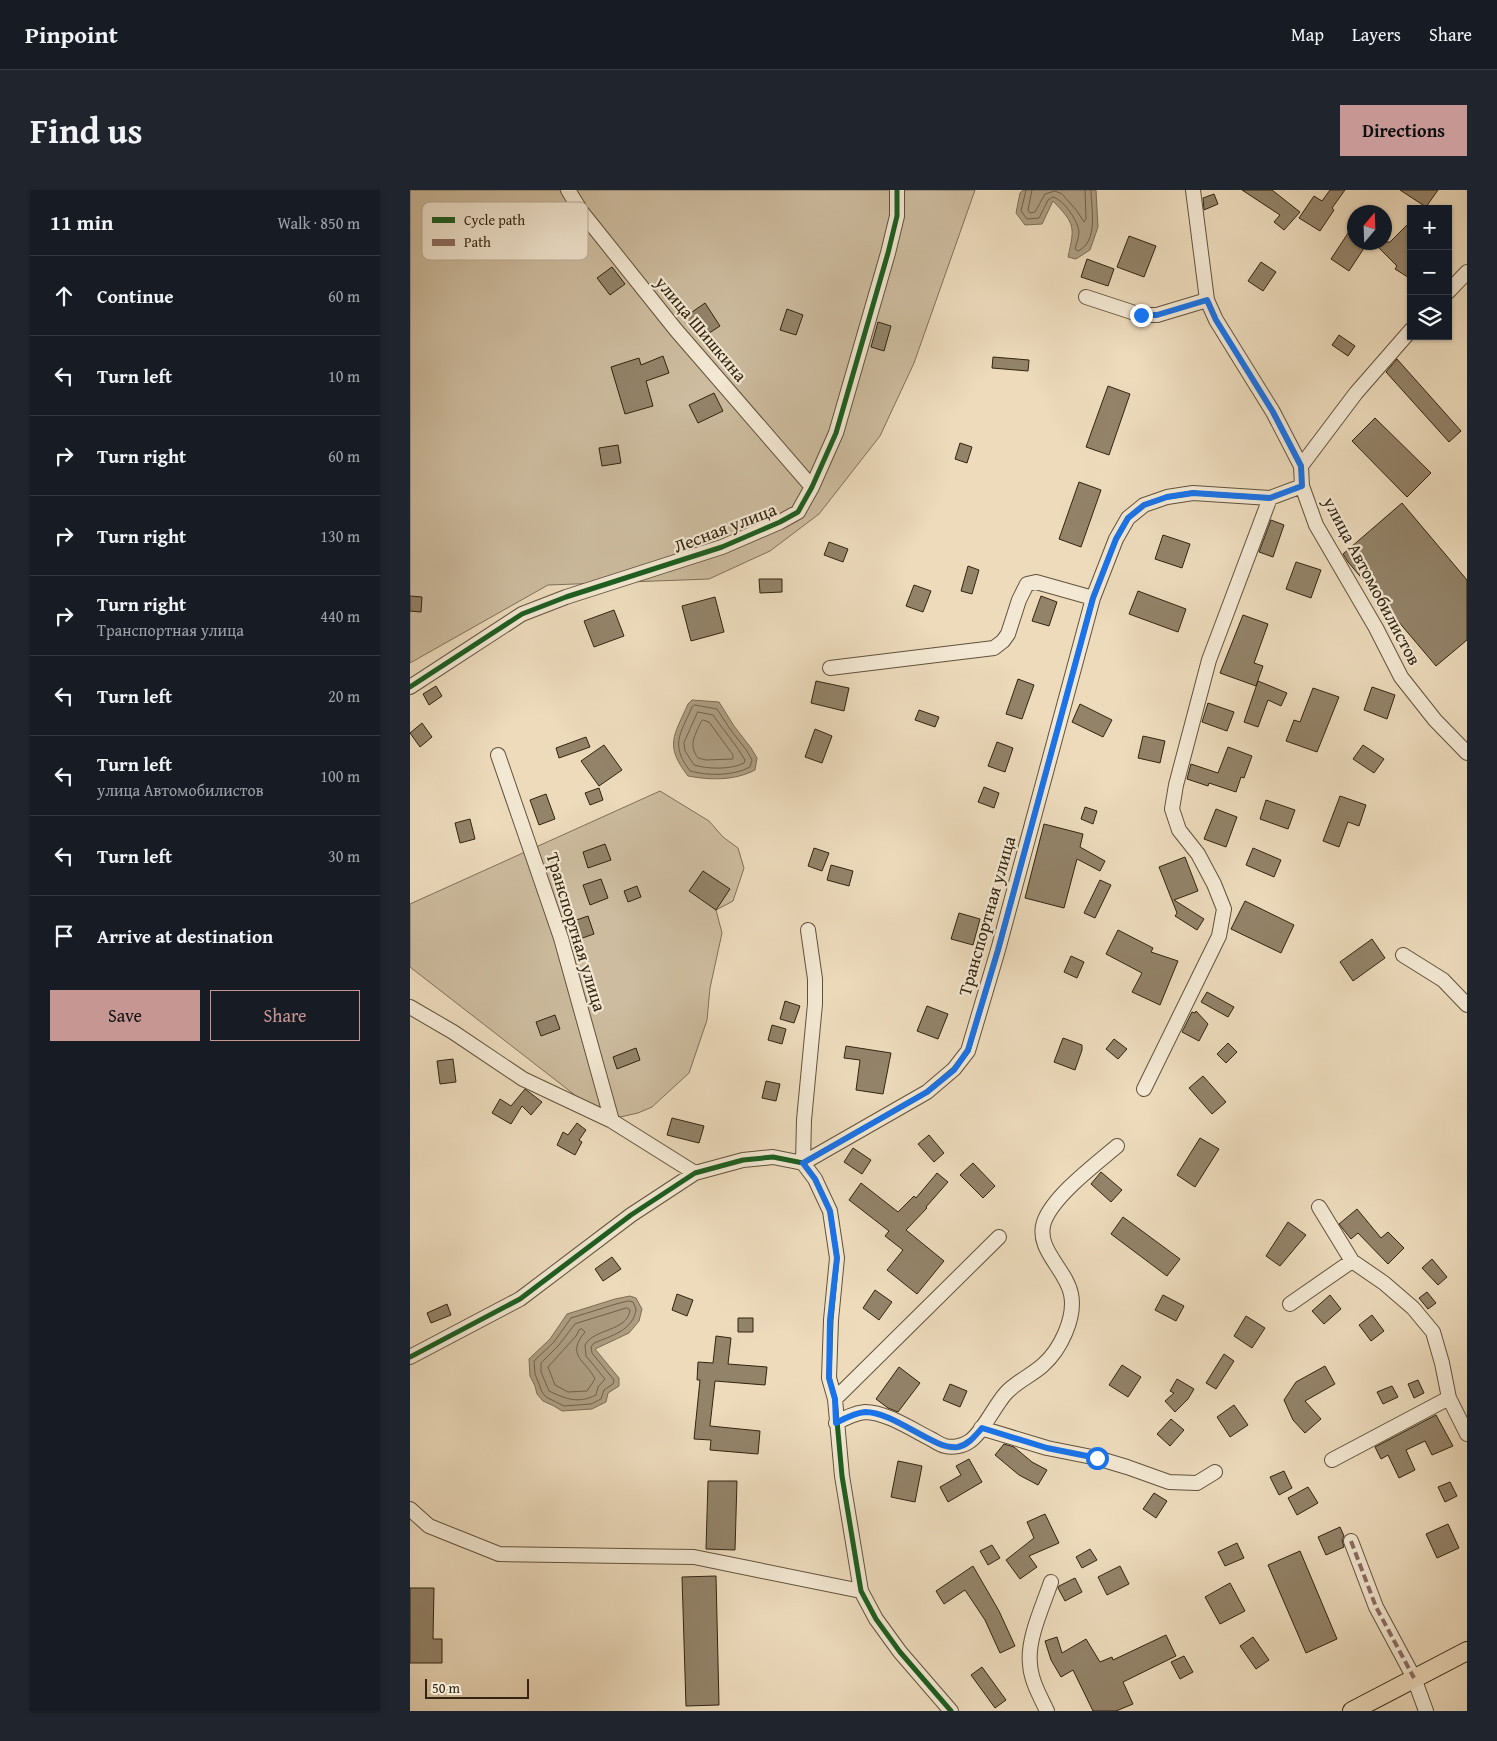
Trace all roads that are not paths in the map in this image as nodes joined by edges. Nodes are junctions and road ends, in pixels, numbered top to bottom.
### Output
1 (568, 190) edge
2 (896, 190) edge
3 (1193, 190) edge
4 (575, 202) edge
5 (588, 220) edge
6 (1467, 272) edge
7 (1452, 288) edge
8 (1086, 297) dead end
9 (1207, 300) junction
10 (1407, 335) edge
11 (1301, 466) junction
12 (1302, 486) junction
13 (812, 487) junction
14 (1270, 498) junction
15 (1093, 598) junction
16 (830, 668) dead end
17 (410, 687) edge
18 (1467, 753) edge
19 (498, 755) dead end
20 (808, 930) dead end
21 (1403, 956) dead end
22 (1467, 1005) edge
23 (410, 1007) edge
24 (1144, 1089) dead end
25 (612, 1121) junction
26 (1117, 1146) dead end
27 (803, 1163) junction
28 (695, 1173) junction
29 (1318, 1207) dead end
30 (999, 1237) dead end
31 (1352, 1261) junction
32 (1290, 1304) dead end
33 (410, 1357) edge
34 (1448, 1398) junction
35 (835, 1399) junction
36 (836, 1423) junction
37 (982, 1428) junction
38 (1467, 1434) edge
39 (1332, 1460) dead end
40 (1215, 1472) dead end
41 (410, 1509) edge
42 (1351, 1542) dead end
43 (1051, 1582) dead end
44 (861, 1591) junction
45 (1467, 1651) edge
46 (1414, 1678) junction
47 (951, 1711) edge
48 (1047, 1711) edge
49 (1352, 1711) edge
50 (1426, 1711) edge

1 - 4 street, улица Шишкина
2 - 13 street, Лесная улица
3 - 9 street, улица Автомобилистов
5 - 13 street, улица Шишкина
6 - 7 street
8 - 9 street
9 - 11 street, улица Автомобилистов
10 - 11 street
11 - 12 street, улица Автомобилистов
12 - 14 street
12 - 18 street, улица Автомобилистов
13 - 17 street, Лесная улица
14 - 15 street, Транспортная улица
14 - 24 street
15 - 16 street
15 - 27 street, Транспортная улица
19 - 25 street, Транспортная улица
20 - 27 street
21 - 22 street
23 - 25 street
25 - 28 street
26 - 37 street
27 - 28 street
27 - 35 street
28 - 33 street
29 - 31 street
30 - 35 street
31 - 32 street
31 - 34 street
34 - 38 street
34 - 39 street
35 - 36 street
36 - 37 street
36 - 44 street
37 - 40 street
41 - 44 street
42 - 46 street
43 - 48 street
44 - 47 street
45 - 46 main road
46 - 49 main road
46 - 50 street

